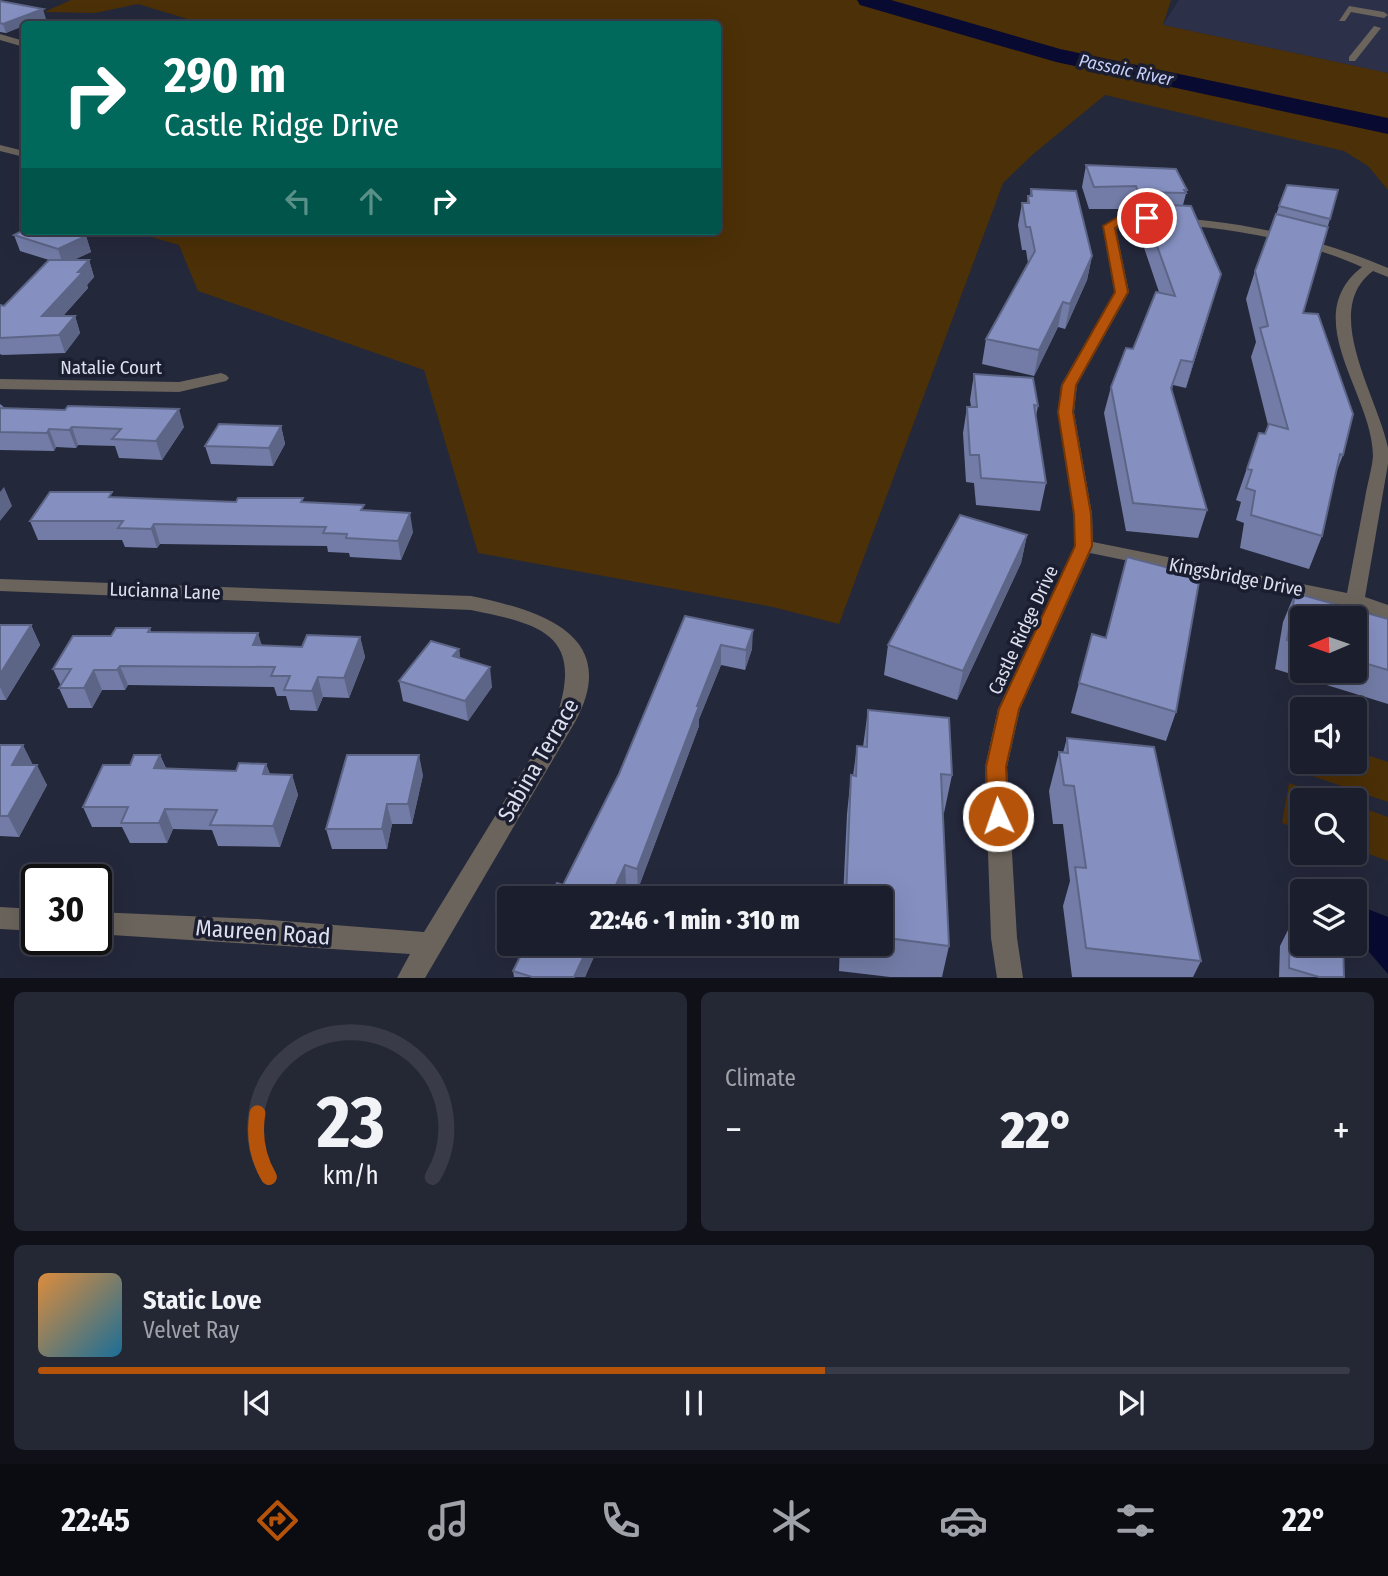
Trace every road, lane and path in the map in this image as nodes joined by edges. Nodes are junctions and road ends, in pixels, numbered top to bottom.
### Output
1 (1356, 0) edge
2 (1349, 9) junction
3 (1386, 12) edge
4 (1342, 19) dead end
5 (1377, 27) junction
6 (1388, 32) edge
7 (0, 37) edge
8 (21, 43) edge
9 (1352, 59) dead end
10 (0, 148) edge
11 (21, 153) edge
12 (1380, 270) edge
13 (221, 378) dead end
14 (0, 384) edge
15 (1084, 546) junction
16 (0, 585) edge
17 (329, 598) joint
18 (1355, 601) junction
19 (1388, 612) edge
20 (0, 918) edge
21 (21, 919) edge
22 (112, 923) edge
23 (430, 944) junction
24 (410, 978) edge
25 (1010, 978) edge

1 - 2 street
2 - 3 street
2 - 4 street
3 - 5 street
5 - 6 street
5 - 9 street
7 - 8 street
10 - 11 street
12 - 15 street, Castle Ridge Drive
12 - 18 street
13 - 14 street, Natalie Court
15 - 18 street, Kingsbridge Drive
15 - 25 street, Castle Ridge Drive
16 - 17 street, Lucianna Lane
17 - 23 street, Sabina Terrace
18 - 19 street, Kingsbridge Drive
20 - 21 street
22 - 23 street, Maureen Road
23 - 24 street, Sabina Terrace

